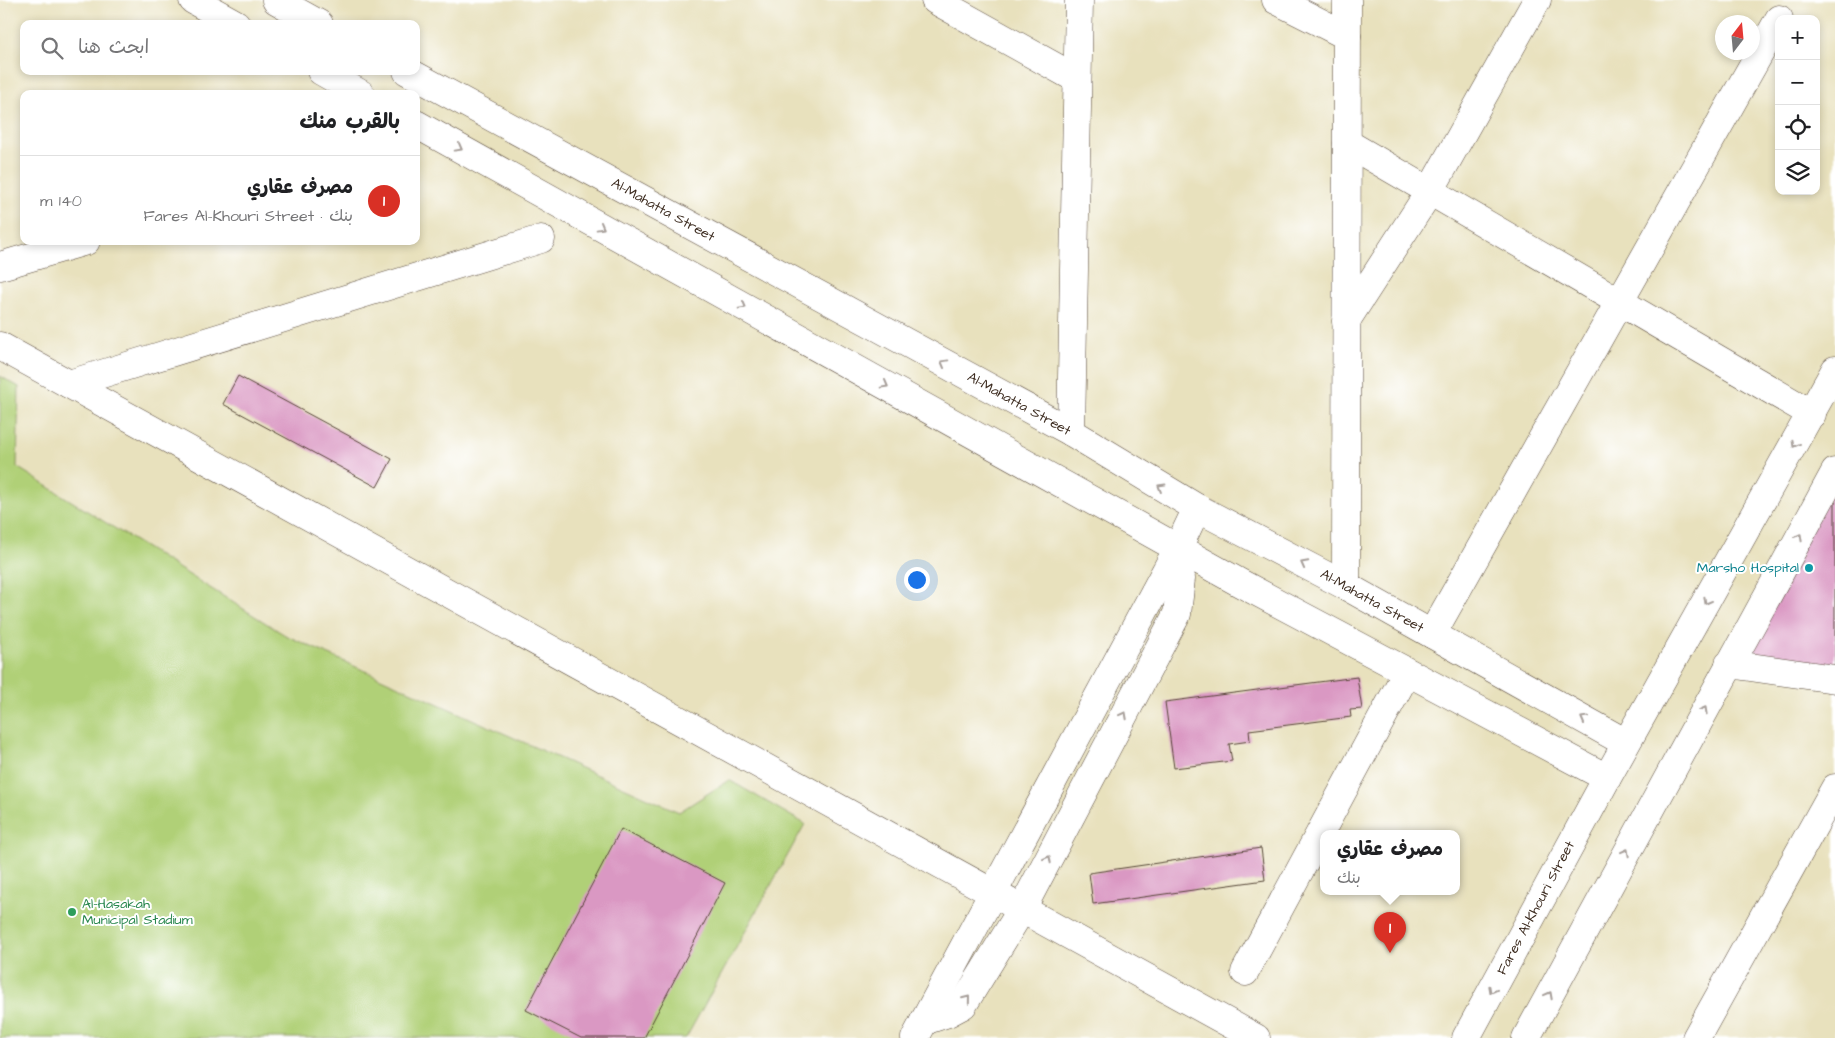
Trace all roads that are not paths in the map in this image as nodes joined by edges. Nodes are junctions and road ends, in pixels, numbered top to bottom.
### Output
1 (193, 0) edge
2 (276, 0) edge
3 (935, 0) edge
4 (1079, 0) edge
5 (1276, 0) edge
6 (1347, 0) edge
7 (1537, 0) edge
8 (1790, 0) edge
9 (1781, 15) edge
10 (229, 20) edge
11 (312, 20) edge
12 (1775, 26) edge
13 (1347, 36) junction
14 (328, 75) edge
15 (414, 75) edge
16 (1077, 79) junction
17 (355, 90) edge
18 (420, 126) edge
19 (1347, 143) junction
20 (1430, 191) junction
21 (541, 239) dead end
22 (72, 245) edge
23 (0, 266) edge
24 (1620, 301) junction
25 (1346, 321) junction
26 (0, 346) edge
27 (1835, 370) edge
28 (69, 384) junction
29 (1812, 414) junction
30 (1071, 432) junction
31 (1835, 472) edge
32 (1197, 508) junction
33 (1178, 548) junction
34 (1346, 586) junction
35 (1432, 634) junction
36 (1729, 664) junction
37 (1407, 672) junction
38 (1835, 679) edge
39 (1626, 743) junction
40 (1607, 778) junction
41 (1835, 788) edge
42 (1322, 830) edge
43 (1320, 833) edge
44 (993, 893) junction
45 (1022, 909) junction
46 (1245, 972) dead end
47 (920, 1030) edge
48 (1256, 1038) edge
49 (1466, 1038) edge
50 (1526, 1038) edge
51 (1696, 1038) edge

1 - 10 street
2 - 11 street
3 - 16 street
4 - 16 street
5 - 13 street
6 - 13 street
7 - 20 street
8 - 9 street
12 - 24 street
13 - 19 street
14 - 17 street
30 -> 15 street, Al-Mahatta Street
16 - 30 street
18 -> 33 street
19 - 20 street
19 - 25 street
20 - 24 street
20 - 25 street
21 - 28 street
22 - 23 street
24 - 29 street
24 - 35 street
25 - 34 street
26 - 28 street
27 - 29 street, Fares Al-Khouri Street
28 - 44 street
29 -> 39 street, Fares Al-Khouri Street
32 -> 30 street, Al-Mahatta Street
36 -> 31 street
32 - 33 street
34 -> 32 street, Al-Mahatta Street
33 - 37 street
33 - 44 street
45 -> 33 street
34 - 35 street, Al-Mahatta Street
39 -> 35 street, Al-Mahatta Street
36 - 38 street
50 -> 36 street
37 - 40 street
37 - 42 street
39 - 40 street, Fares Al-Khouri Street
40 -> 49 street, Fares Al-Khouri Street
41 - 51 street
43 - 46 street
44 - 45 street
44 - 47 street
47 -> 45 street
45 - 48 street

